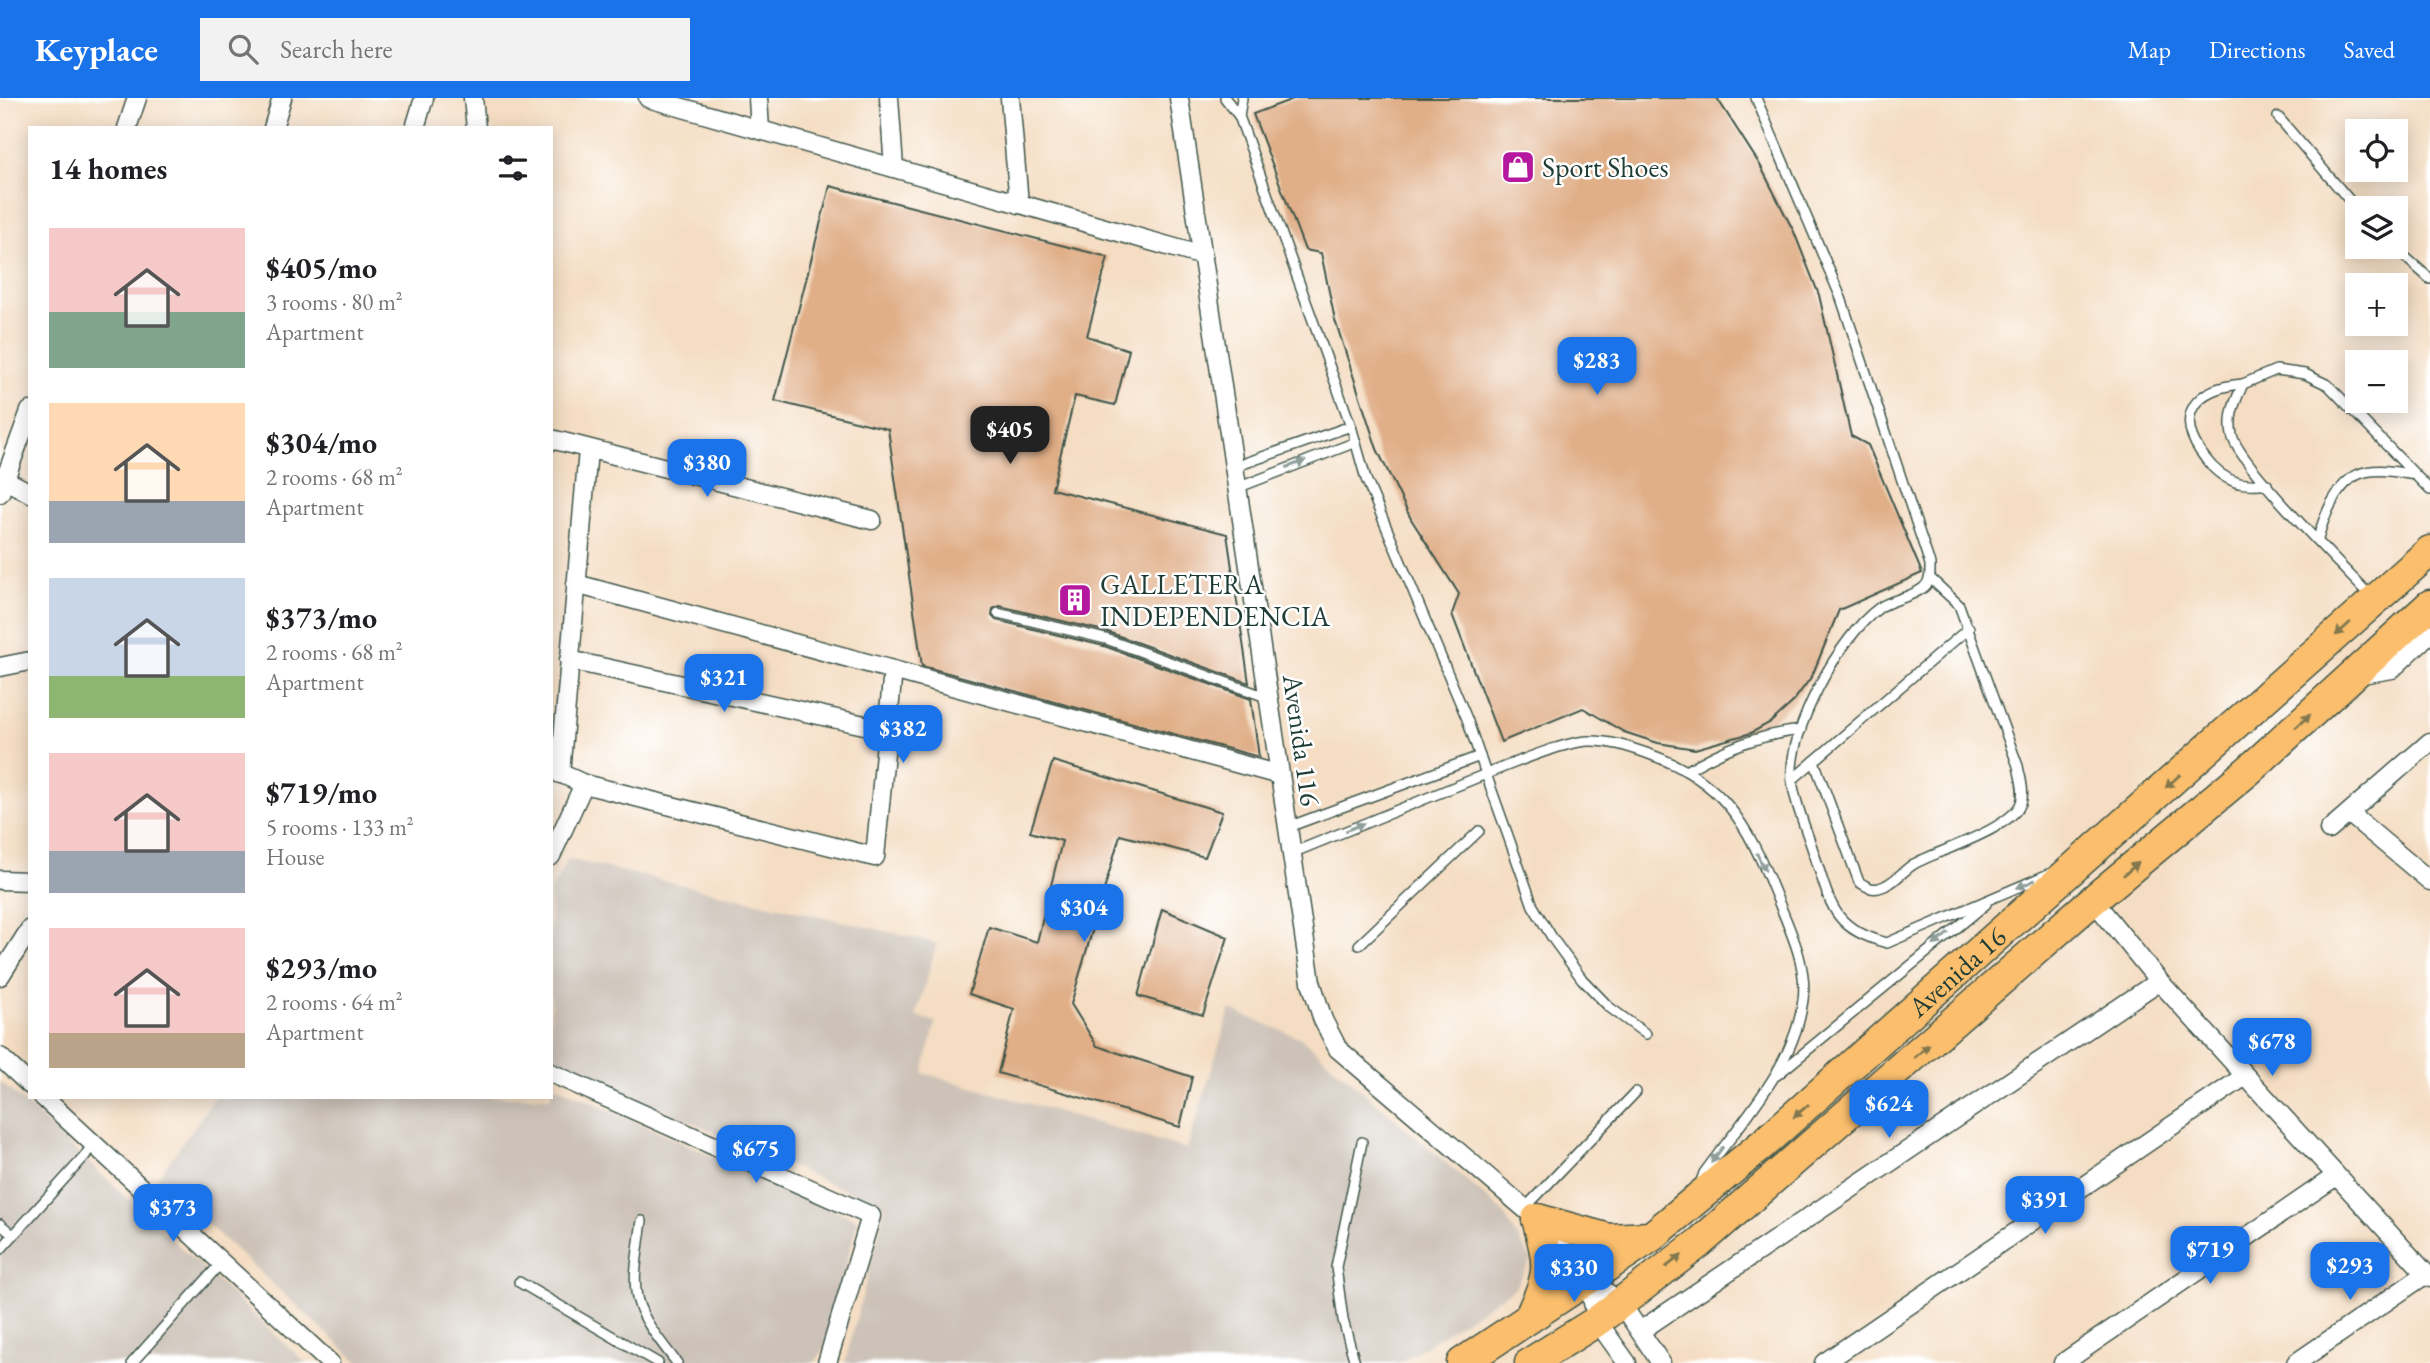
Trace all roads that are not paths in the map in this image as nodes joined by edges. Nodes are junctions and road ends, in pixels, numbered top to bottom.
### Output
1 (137, 98) edge
2 (282, 98) edge
3 (424, 98) edge
4 (473, 98) edge
5 (648, 98) edge
6 (758, 98) edge
7 (889, 98) edge
8 (1010, 98) edge
9 (1179, 98) edge
10 (1225, 98) edge
11 (1242, 98) edge
12 (1756, 98) edge
13 (1240, 117) junction
14 (2278, 117) dead end
15 (128, 126) edge
16 (274, 126) edge
17 (416, 126) edge
18 (476, 126) edge
19 (760, 130) junction
20 (894, 169) junction
21 (2346, 196) edge
22 (1019, 204) junction
23 (1203, 256) junction
24 (2408, 259) edge
25 (2430, 279) edge
26 (2243, 384) junction
27 (28, 416) edge
28 (1351, 426) junction
29 (553, 440) edge
30 (1356, 442) junction
31 (588, 450) junction
32 (1234, 467) junction
33 (2415, 475) junction
34 (2, 483) edge
35 (2267, 484) junction
36 (1237, 488) junction
37 (2430, 490) edge
38 (28, 493) edge
39 (872, 520) dead end
40 (2318, 539) junction
41 (2430, 551) edge
42 (1930, 578) junction
43 (576, 584) junction
44 (2375, 601) junction
45 (2430, 605) edge
46 (998, 613) dead end
47 (1969, 628) junction
48 (2430, 633) edge
49 (569, 660) junction
50 (28, 661) edge
51 (0, 667) edge
52 (893, 670) junction
53 (2353, 676) junction
54 (1269, 698) junction
55 (887, 730) junction
56 (1801, 730) junction
57 (2430, 742) edge
58 (1480, 756) junction
59 (1814, 761) junction
60 (1688, 769) junction
61 (555, 771) edge
62 (1486, 774) junction
63 (1280, 775) junction
64 (1792, 780) junction
65 (584, 784) junction
66 (2350, 814) junction
67 (1288, 827) junction
68 (2329, 830) dead end
69 (1479, 831) dead end
70 (553, 852) edge
71 (1292, 853) junction
72 (2088, 857) junction
73 (0, 880) edge
74 (28, 881) edge
75 (2430, 881) edge
76 (1995, 897) junction
77 (2093, 900) junction
78 (28, 932) edge
79 (1359, 945) dead end
80 (0, 976) edge
81 (2159, 981) junction
82 (1646, 1034) dead end
83 (0, 1057) edge
84 (553, 1074) edge
85 (2245, 1076) junction
86 (1770, 1081) junction
87 (28, 1082) edge
88 (1636, 1092) dead end
89 (45, 1099) edge
90 (1362, 1142) dead end
91 (93, 1143) junction
92 (2336, 1176) junction
93 (1695, 1201) junction
94 (1531, 1213) junction
95 (642, 1221) dead end
96 (0, 1224) edge
97 (13, 1235) junction
98 (1651, 1237) junction
99 (0, 1250) edge
100 (221, 1263) junction
101 (2428, 1276) edge
102 (1588, 1279) junction
103 (519, 1282) dead end
104 (1608, 1312) junction
105 (1528, 1321) junction
106 (1640, 1331) junction
107 (1618, 1360) edge
108 (132, 1363) edge
109 (330, 1363) edge
110 (658, 1363) edge
111 (677, 1363) edge
112 (827, 1363) edge
113 (1355, 1363) edge
114 (1462, 1363) edge
115 (1530, 1363) edge
116 (1661, 1363) edge
117 (1824, 1363) edge
118 (2063, 1363) edge
119 (2296, 1363) edge

1 - 15 street
2 - 16 street
3 - 17 street
4 - 18 street
5 - 19 street
6 - 19 street
7 - 20 street
8 - 22 street
9 - 23 street, Avenida 116
10 - 13 lane
11 - 13 lane
12 - 42 lane
13 - 28 lane
14 - 21 lane
19 - 20 street
20 - 22 street
22 - 23 street
23 - 32 street, Avenida 116
24 - 25 lane
26 - 33 lane
26 - 35 lane
26 - 35 lane
27 - 34 street
28 - 30 lane
28 - 32 lane
29 - 31 street
36 -> 30 lane
30 - 58 lane
31 - 39 street
31 - 43 street
32 - 36 street, Avenida 116
33 - 37 lane
33 - 40 lane
34 - 38 street
35 - 40 lane
36 - 54 street, Avenida 116
40 - 44 lane
41 - 44 highway, Avenida 16
42 - 47 lane
42 - 56 lane
43 - 49 street
43 - 52 street
44 -> 72 highway, Avenida 16
45 - 53 highway, Avenida 16
46 - 54 lane
47 - 59 lane
47 - 59 lane
48 - 53 street
49 - 55 street
49 - 61 street
50 - 51 street
52 - 55 street
52 - 63 street
77 -> 53 highway, Avenida 16
54 - 63 street, Avenida 116
55 - 65 street
56 - 60 lane
56 - 64 lane
57 - 66 street
58 - 62 lane
58 - 67 lane
59 - 64 lane
60 - 62 lane
60 -> 86 lane
61 - 65 street
71 -> 62 lane
62 - 82 lane
63 - 67 street, Avenida 116
64 - 76 lane
65 - 70 street
66 - 68 street
66 - 75 street
67 - 71 street, Avenida 116
69 - 79 lane
71 - 94 street, Avenida 116
72 -> 76 lane
72 -> 93 highway, Avenida 16
73 - 74 street
76 -> 86 lane
77 - 81 street
104 -> 77 highway, Avenida 16
78 - 80 street
81 - 85 street
81 - 106 street
83 - 87 street
84 - 112 street
85 - 92 street
85 - 117 street
86 -> 93 lane
88 - 94 lane
89 - 91 street
90 - 113 lane
91 - 97 lane
91 - 100 street
92 - 101 street
92 - 118 street
93 - 98 highway, Avenida 16
94 - 98 highway
94 - 102 street, Avenida 116
94 - 105 highway
95 - 111 lane
96 - 97 lane
97 - 99 lane
98 - 102 highway, Avenida 16
100 - 108 lane
100 - 109 street
101 - 119 street
102 - 104 street
102 - 104 street, Avenida 116
102 - 105 highway, Avenida 16
103 - 110 lane
104 - 106 street
104 - 107 street
104 - 115 highway, Avenida 16
105 - 114 highway, Avenida 16
106 - 116 street

